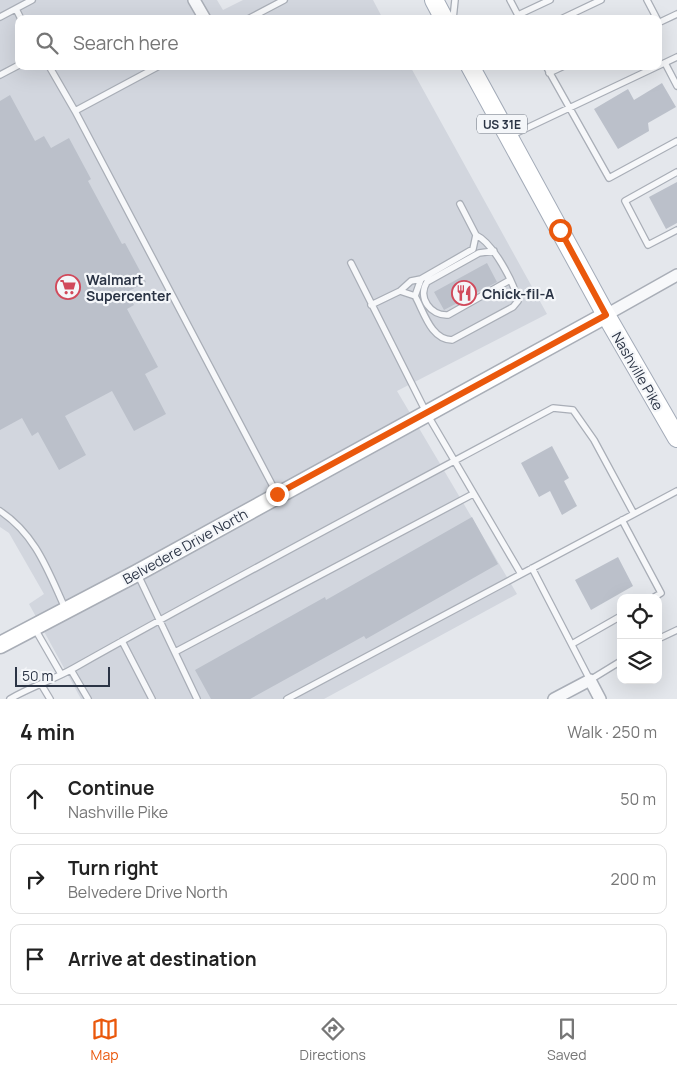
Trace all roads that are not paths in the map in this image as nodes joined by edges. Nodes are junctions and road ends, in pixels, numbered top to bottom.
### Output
1 (32, 0) edge
2 (194, 0) edge
3 (284, 0) edge
4 (434, 0) edge
5 (455, 0) edge
6 (510, 0) edge
7 (550, 0) edge
8 (601, 0) edge
9 (647, 0) edge
10 (539, 2) edge
11 (16, 9) junction
12 (677, 14) edge
13 (19, 15) edge
14 (203, 15) edge
15 (256, 15) edge
16 (442, 15) edge
17 (453, 15) edge
18 (518, 15) edge
19 (522, 15) edge
20 (569, 15) edge
21 (655, 15) edge
22 (0, 17) edge
23 (662, 20) edge
24 (677, 57) edge
25 (665, 63) junction
26 (662, 64) edge
27 (15, 67) edge
28 (51, 70) edge
29 (152, 70) edge
30 (472, 70) edge
31 (548, 70) edge
32 (555, 70) edge
33 (649, 70) edge
34 (549, 73) junction
35 (0, 74) edge
36 (677, 86) edge
37 (568, 108) junction
38 (75, 111) junction
39 (509, 137) junction
40 (677, 141) edge
41 (677, 172) edge
42 (460, 204) dead end
43 (677, 230) edge
44 (476, 235) junction
45 (494, 251) junction
46 (351, 264) dead end
47 (677, 275) edge
48 (421, 279) junction
49 (510, 280) junction
50 (400, 291) junction
51 (415, 296) junction
52 (371, 305) junction
53 (606, 315) junction
54 (426, 414) junction
55 (677, 438) edge
56 (454, 461) junction
57 (677, 491) edge
58 (277, 494) junction
59 (473, 494) junction
60 (0, 512) edge
61 (634, 514) junction
62 (622, 520) junction
63 (532, 568) junction
64 (137, 573) junction
65 (521, 574) junction
66 (659, 594) edge
67 (66, 610) junction
68 (617, 618) edge
69 (159, 619) junction
70 (34, 627) junction
71 (677, 630) edge
72 (662, 637) edge
73 (122, 640) junction
74 (572, 644) junction
75 (0, 645) edge
76 (175, 652) junction
77 (617, 663) edge
78 (71, 670) junction
79 (61, 674) junction
80 (590, 680) junction
81 (42, 684) junction
82 (10, 699) edge
83 (50, 699) edge
84 (88, 699) edge
85 (152, 699) edge
86 (197, 699) edge
87 (287, 699) edge
88 (554, 699) edge
89 (600, 699) edge

1 - 11 lane
2 - 14 street
3 - 15 lane
4 - 16 main road
5 - 17 lane
6 - 18 lane
7 - 10 lane
8 - 20 lane
9 - 21 lane
10 - 19 lane
11 - 13 lane
11 - 22 lane
12 - 23 lane
24 - 25 lane
25 - 26 lane
25 - 36 lane
27 - 35 lane
28 - 38 lane
29 - 38 lane
30 - 39 main road, Nashville Pike / US 31E
31 - 34 lane
32 - 34 lane
33 - 37 lane
34 - 37 lane
37 - 39 lane
37 - 40 lane
38 - 58 lane
39 - 53 main road, Nashville Pike / US 31E
41 - 43 lane
42 - 44 lane
44 - 45 lane
44 - 48 lane
45 - 49 lane
45 - 49 lane
46 - 52 lane
47 - 53 street
48 - 50 lane
48 - 51 lane
49 - 51 lane
50 - 51 lane
50 - 52 lane
52 - 54 lane
53 - 54 street, Belvedere Drive North
53 - 55 main road, Nashville Pike / US 31E
54 - 56 lane
54 - 58 street, Belvedere Drive North
56 - 59 lane
56 - 61 lane
56 - 69 lane
57 - 61 lane
58 - 64 street, Belvedere Drive North
59 - 65 lane
59 - 76 lane
60 - 67 lane
61 - 62 lane
62 - 63 lane
62 - 66 lane
63 - 65 lane
63 - 74 lane
64 - 67 street, Belvedere Drive North
64 - 69 lane
65 - 87 lane
67 - 70 street, Belvedere Drive North
68 - 74 lane
69 - 73 lane
69 - 76 lane
70 - 75 street, Belvedere Drive North
70 - 79 lane
71 - 72 lane
73 - 78 lane
73 - 85 lane
74 - 80 lane
76 - 86 lane
77 - 80 lane
78 - 79 lane
78 - 84 lane
79 - 81 lane
80 - 88 street
80 - 89 street
81 - 82 lane
81 - 83 lane

